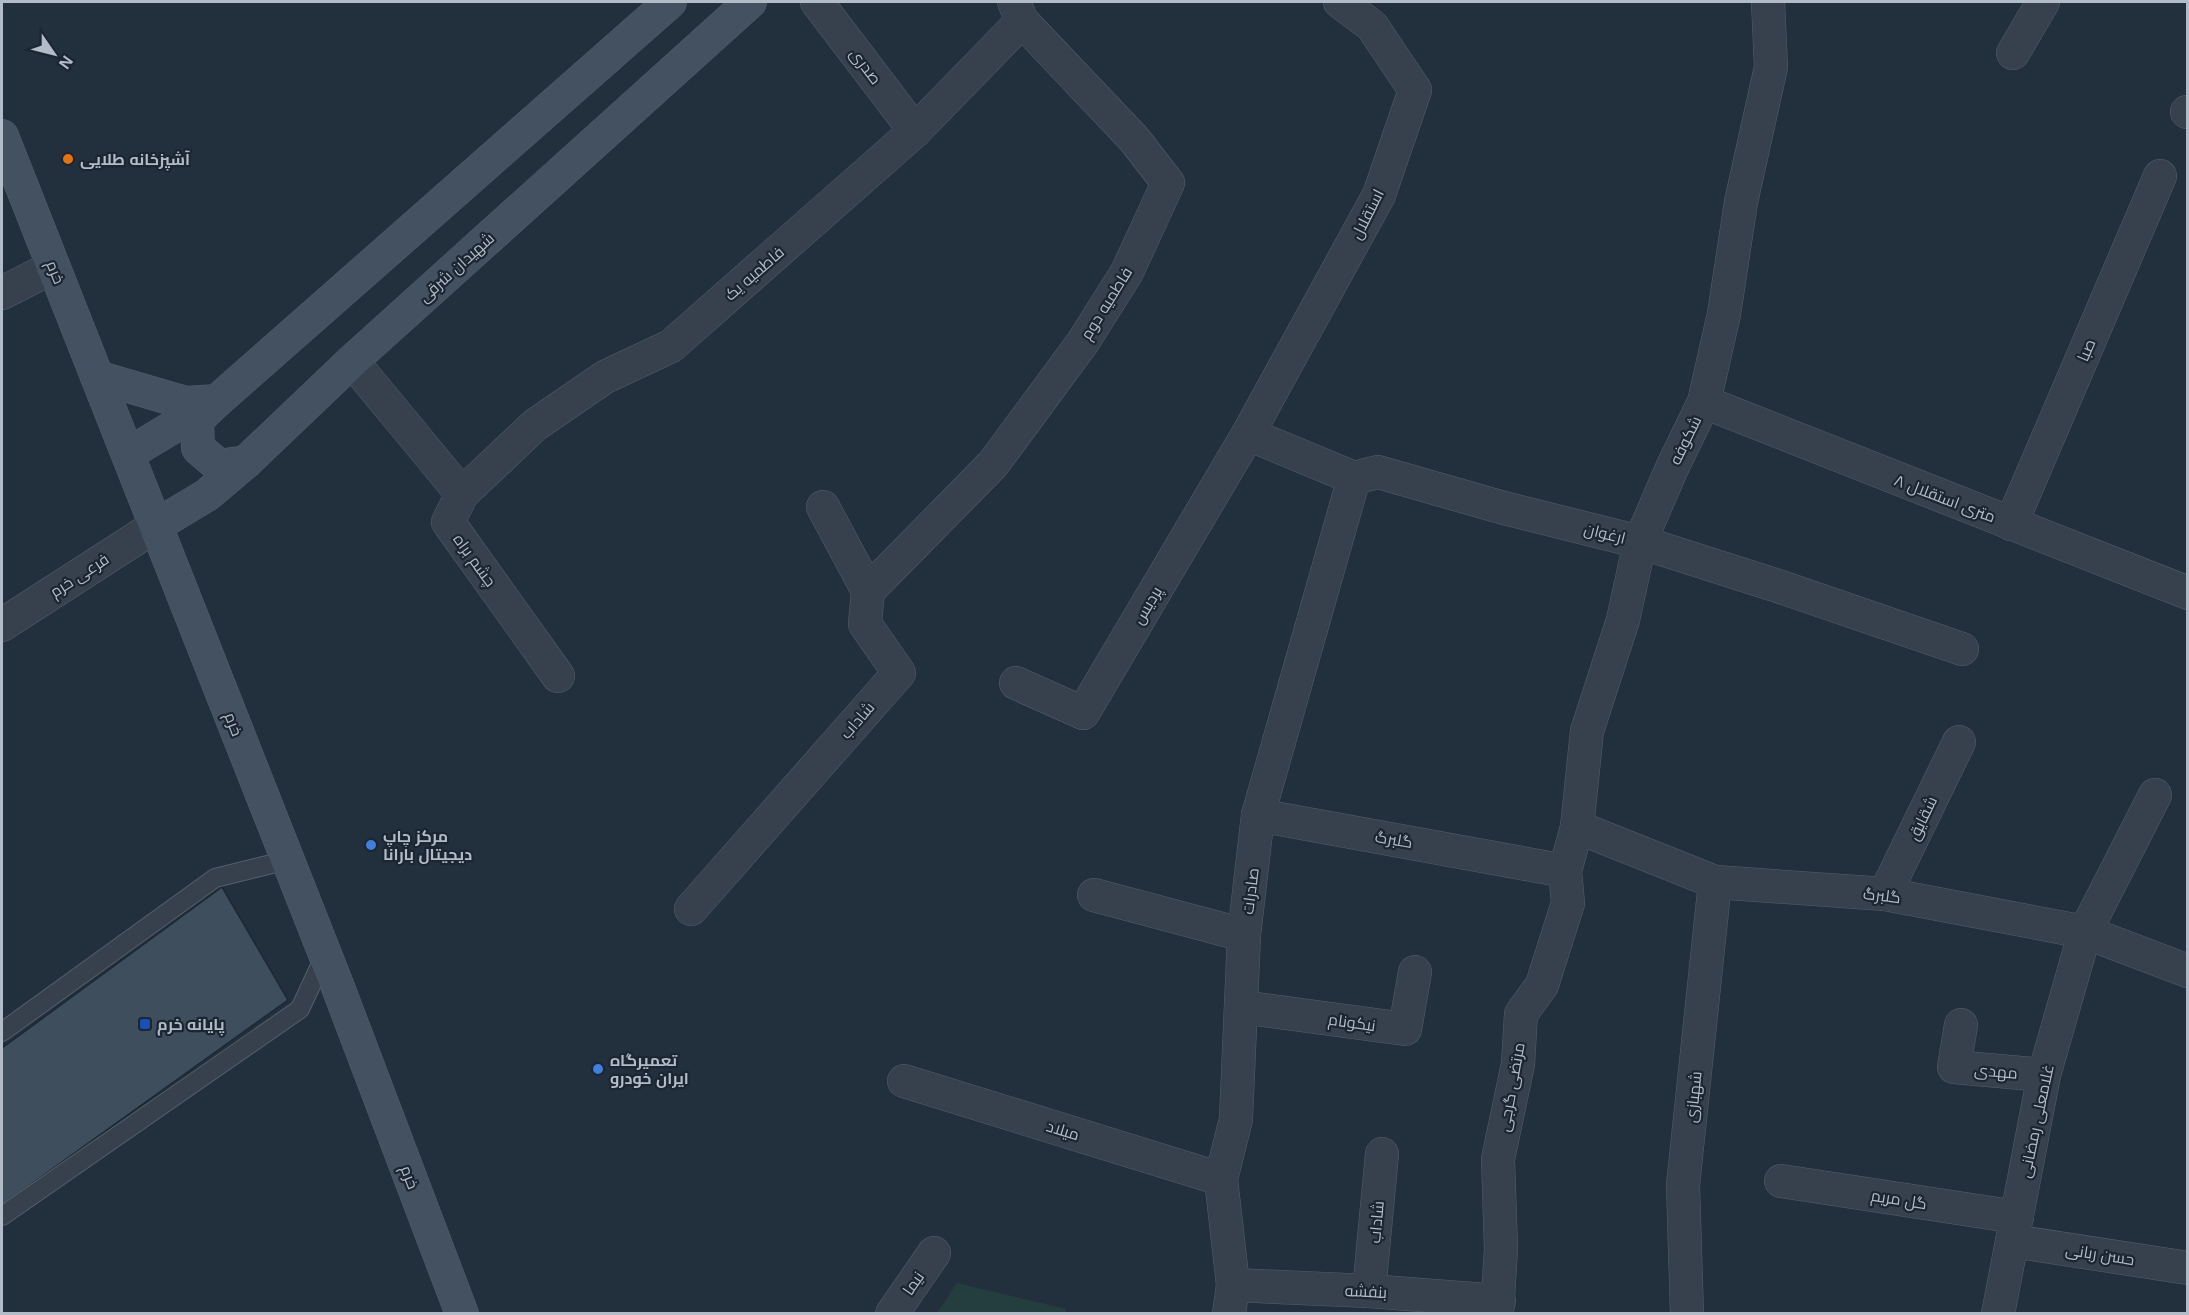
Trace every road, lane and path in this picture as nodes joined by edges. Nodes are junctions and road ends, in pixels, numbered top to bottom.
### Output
1 (670, 2) edge
2 (750, 2) edge
3 (817, 2) edge
4 (1340, 2) edge
5 (1768, 2) edge
6 (2043, 2) edge
7 (1018, 11) edge
8 (2013, 53) dead end
9 (915, 131) junction
10 (2, 136) edge
11 (2160, 176) dead end
12 (53, 267) junction
13 (2, 293) edge
14 (352, 361) junction
15 (97, 377) junction
16 (217, 401) junction
17 (1704, 402) junction
18 (1248, 434) junction
19 (128, 454) junction
20 (246, 462) junction
21 (1354, 478) junction
22 (462, 494) junction
23 (822, 507) dead end
24 (2011, 524) junction
25 (157, 525) junction
26 (1640, 542) junction
27 (2184, 583) edge
28 (868, 591) junction
29 (2, 625) edge
30 (1962, 649) dead end
31 (558, 676) dead end
32 (1016, 683) dead end
33 (1959, 742) dead end
34 (2155, 795) dead end
35 (1258, 815) junction
36 (1577, 827) junction
37 (288, 860) junction
38 (1565, 870) junction
39 (1715, 882) junction
40 (1885, 894) junction
41 (1094, 895) dead end
42 (691, 909) dead end
43 (2085, 932) junction
44 (1245, 935) junction
45 (325, 955) junction
46 (2187, 971) edge
47 (1415, 972) dead end
48 (1241, 1006) junction
49 (1961, 1025) dead end
50 (2, 1032) edge
51 (2044, 1075) junction
52 (904, 1081) dead end
53 (1382, 1154) dead end
54 (1221, 1179) junction
55 (1781, 1181) dead end
56 (2, 1216) edge
57 (2014, 1229) junction
58 (934, 1253) dead end
59 (2187, 1268) edge
60 (1370, 1291) junction
61 (1231, 1299) edge
62 (1498, 1307) edge
63 (462, 1314) edge
64 (892, 1314) edge
65 (1687, 1314) edge
66 (1998, 1314) edge

1 - 16 main road
2 - 14 main road, شهیدان شرقی
3 - 9 street, صدری
4 - 18 street, استقلال
5 - 17 street, شکوفه
6 - 8 street
7 - 9 street, فاطمیه یک
7 - 28 street, فاطمیه دوم
9 - 22 street, فاطمیه یک
10 - 12 main road, خرم
11 - 24 street, صبا
12 - 13 street
12 - 15 main road, خرم
14 - 20 main road, شهیدان شرقی
14 - 22 street
15 - 16 main road
15 - 19 main road, خرم
16 - 19 main road
16 - 20 main road
17 - 24 street, ۸ متری استقلال
17 - 26 street, شکوفه
18 - 21 street
18 - 32 street, پردیس
19 - 25 main road, خرم
20 - 25 main road, شهیدان شرقی
21 - 26 street, ارغوان
21 - 35 street, صادرات
22 - 31 street, چشم براه
23 - 28 street
24 - 27 street, ۸ متری استقلال
25 - 29 street, فرعی خرم
25 - 37 main road, خرم
26 - 30 street, ارغوان
26 - 36 street, شکوفه
28 - 42 street, شاداب
33 - 40 street, شقایق
34 - 43 street, غلامعلی رمضانی
35 - 38 street, گلبرگ
35 - 44 street, صادرات
36 - 38 street, شکوفه
36 - 39 street, گلبرگ
37 - 45 main road, خرم
37 - 50 lane
38 - 62 street, مرتضی گرجی
39 - 40 street, گلبرگ
39 - 65 street, شهبازی
40 - 43 street, گلبرگ
41 - 44 street
43 - 46 street, گلبرگ
43 - 51 street, غلامعلی رمضانی
44 - 48 street, صادرات
45 - 56 lane
45 - 63 main road, خرم
47 - 48 street, نیکونام
48 - 54 street, صادرات
49 - 51 street, مهدی
51 - 57 street, غلامعلی رمضانی
52 - 54 street, میلاد
53 - 60 street, شاداب
54 - 61 street, صادرات
55 - 57 street, گل مریم
57 - 59 street, حسن ربانی
57 - 66 street, غلامعلی رمضانی
58 - 64 street, نیما
60 - 61 street, بنفشه
60 - 62 street, بنفشه

